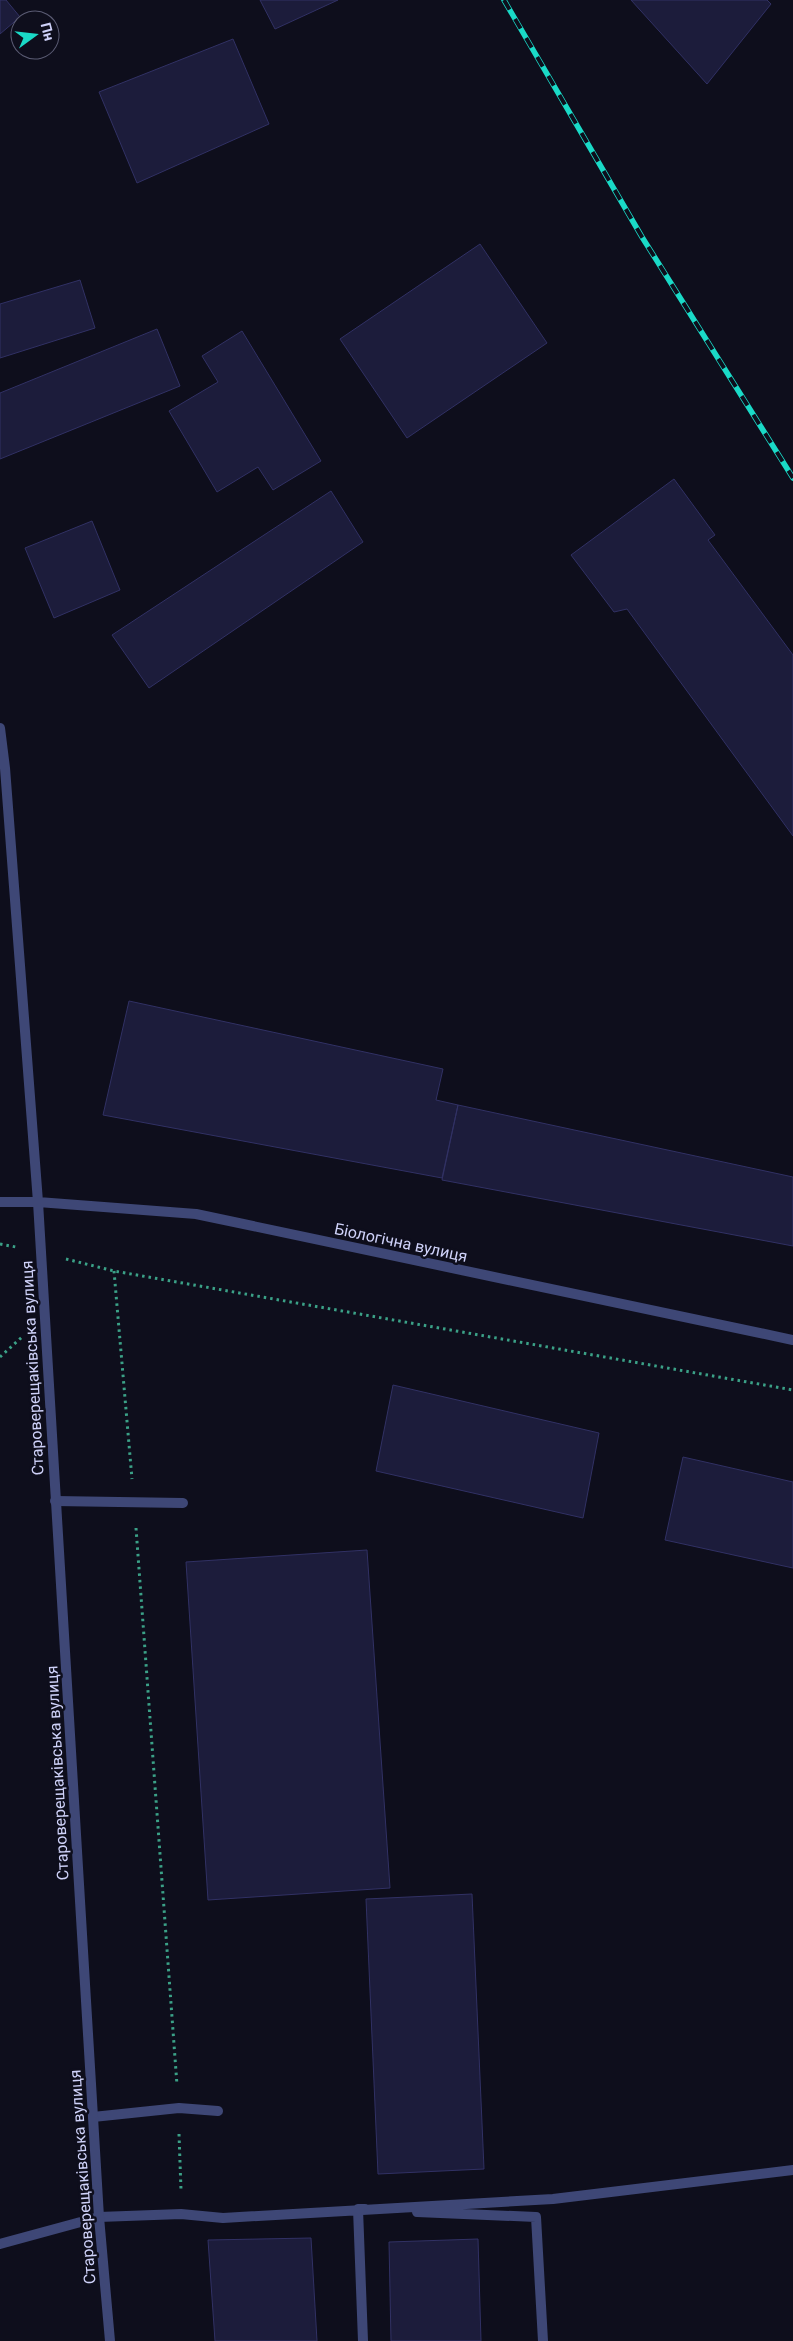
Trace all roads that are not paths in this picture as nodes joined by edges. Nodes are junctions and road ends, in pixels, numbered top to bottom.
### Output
1 (0, 728) edge
2 (0, 1202) edge
3 (38, 1202) junction
4 (793, 1340) edge
5 (55, 1501) junction
6 (182, 1504) dead end
7 (218, 2111) dead end
8 (93, 2117) junction
9 (793, 2170) edge
10 (358, 2209) junction
11 (99, 2217) junction
12 (0, 2244) edge
13 (110, 2341) edge
14 (363, 2341) edge
15 (543, 2341) edge

1 - 3 street, Староверещаківська вулиця
2 - 3 street, Біологічна вулиця
3 - 4 street, Біологічна вулиця
3 - 5 street, Староверещаківська вулиця
5 - 6 street
5 - 8 street, Староверещаківська вулиця
7 - 8 street
8 - 11 street, Староверещаківська вулиця
9 - 10 street
10 - 11 street
10 - 14 street
10 - 15 street
11 - 12 street
11 - 13 street, Староверещаківська вулиця

